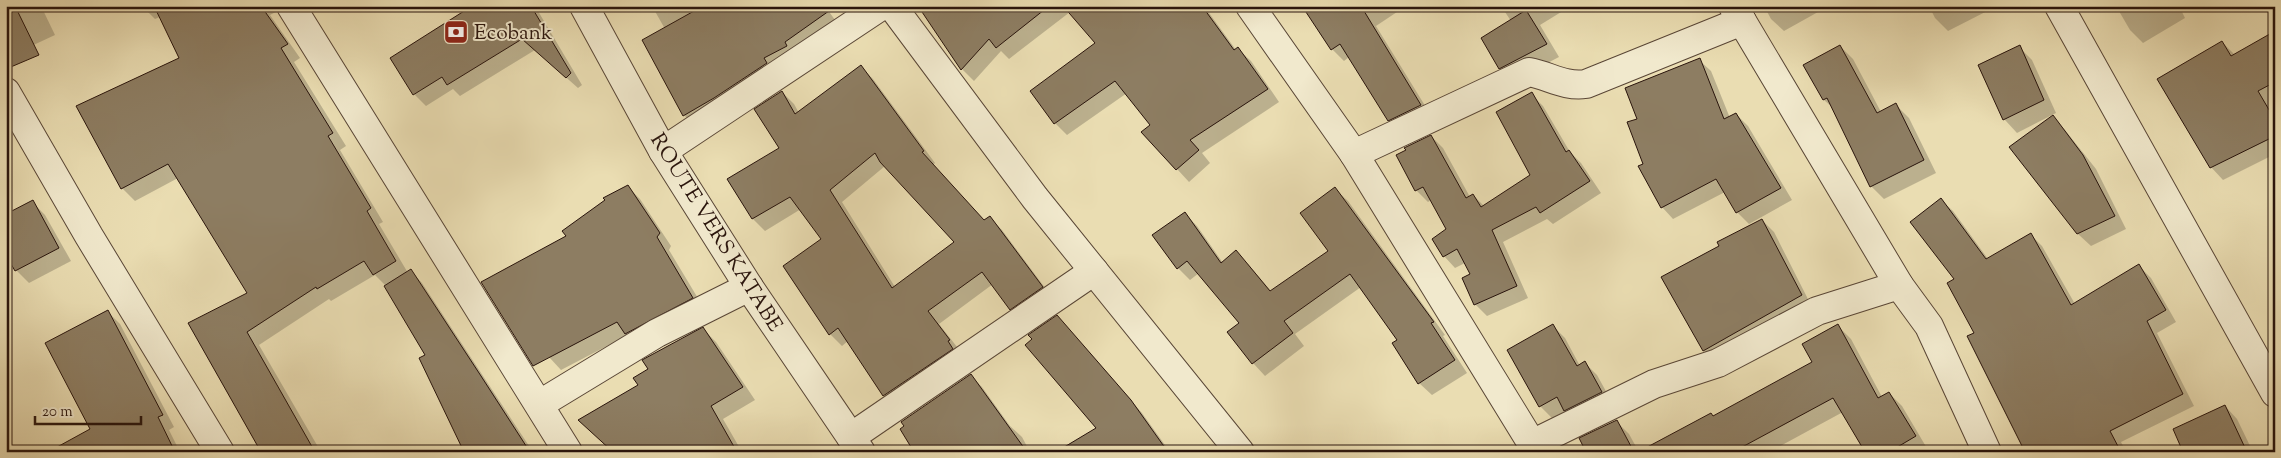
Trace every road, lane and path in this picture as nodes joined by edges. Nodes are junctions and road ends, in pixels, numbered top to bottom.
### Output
1 (291, 6) edge
2 (584, 6) edge
3 (881, 6) edge
4 (892, 6) edge
5 (1250, 6) edge
6 (2059, 6) edge
7 (1737, 14) edge
8 (6, 92) edge
9 (663, 151) junction
10 (1354, 154) junction
11 (1094, 271) junction
12 (1899, 285) junction
13 (749, 287) junction
14 (2275, 393) edge
15 (540, 404) junction
16 (856, 444) edge
17 (1535, 448) edge
18 (220, 452) edge
19 (568, 452) edge
20 (1240, 452) edge
21 (1987, 452) edge

1 - 15 street
2 - 9 street, ROUTE VERS KATABE
3 - 9 street
4 - 11 street
5 - 10 street
6 - 14 street
7 - 10 street
7 - 12 street
8 - 18 street
9 - 13 street, ROUTE VERS KATABE
10 - 17 street
11 - 16 street
11 - 20 street
12 - 17 street
12 - 21 street
13 - 15 street
13 - 16 street, ROUTE VERS KATABE
15 - 19 street

